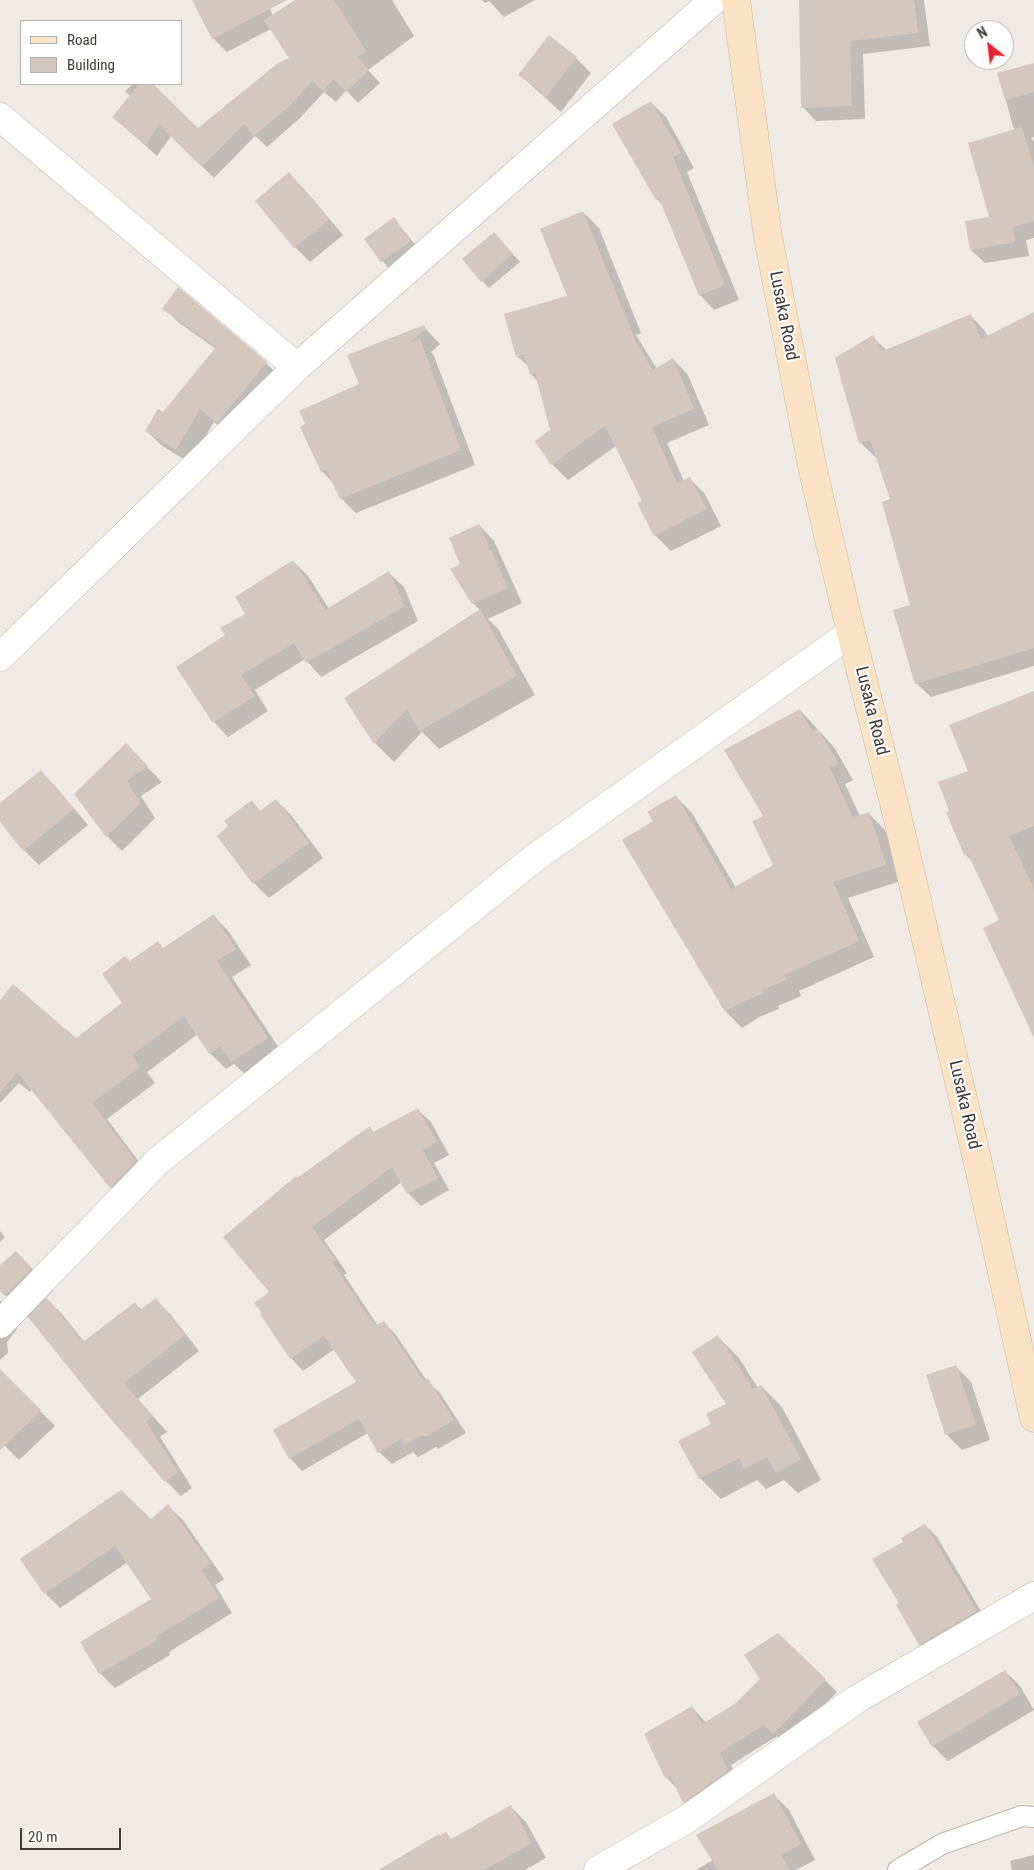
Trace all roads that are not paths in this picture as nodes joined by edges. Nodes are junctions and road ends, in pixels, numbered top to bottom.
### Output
1 (714, 0) edge
2 (736, 0) edge
3 (0, 117) edge
4 (297, 367) junction
5 (851, 633) junction
6 (0, 657) edge
7 (0, 1324) edge
8 (1034, 1418) edge
9 (1034, 1596) edge
10 (1034, 1817) edge
11 (598, 1870) edge
12 (898, 1870) edge

1 - 4 street
2 - 5 street, Lusaka Road
3 - 4 street
4 - 6 street
5 - 7 street
5 - 8 street, Lusaka Road
9 - 11 street
10 - 12 lane

